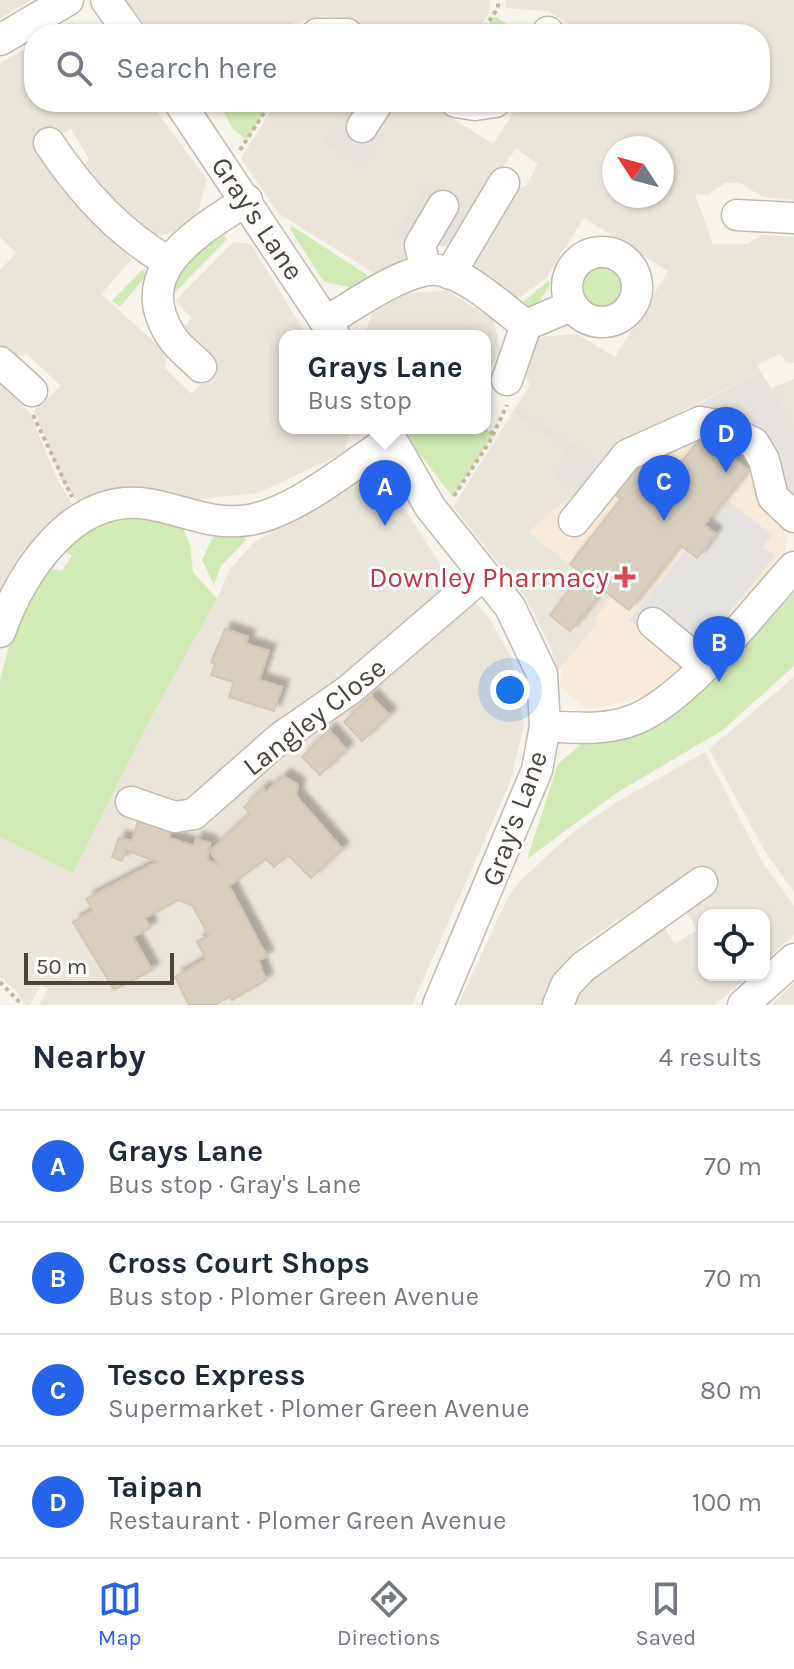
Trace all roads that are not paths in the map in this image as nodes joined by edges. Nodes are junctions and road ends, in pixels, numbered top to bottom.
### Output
1 (68, 0) edge
2 (106, 0) edge
3 (27, 24) edge
4 (123, 24) edge
5 (24, 26) edge
6 (0, 40) edge
7 (197, 112) edge
8 (49, 143) dead end
9 (504, 183) dead end
10 (247, 200) junction
11 (443, 206) dead end
12 (737, 215) dead end
13 (794, 218) edge
14 (167, 261) junction
15 (438, 272) junction
16 (571, 306) dead end
17 (526, 325) junction
18 (331, 329) edge
19 (0, 362) edge
20 (201, 367) dead end
21 (507, 380) road end
22 (32, 391) road end
23 (388, 434) edge
24 (794, 517) edge
25 (574, 521) dead end
26 (794, 567) edge
27 (483, 575) junction
28 (653, 623) dead end
29 (0, 632) edge
30 (703, 665) junction
31 (545, 726) junction
32 (131, 802) dead end
33 (702, 882) dead end
34 (794, 959) edge
35 (438, 1005) edge
36 (558, 1005) edge
37 (743, 1005) edge

1 - 3 street
2 - 4 street
5 - 6 street
7 - 10 street, Gray's Lane
8 - 14 street
9 - 15 street
10 - 14 street
10 - 18 street, Gray's Lane
11 - 15 street
12 - 13 street
14 - 20 street
15 - 17 street
15 - 18 street
16 - 17 street
17 - 21 street
19 - 22 street
23 - 27 street, Gray's Lane
23 - 29 street
24 - 25 street
26 - 30 street
27 - 31 street, Gray's Lane
27 - 32 street, Langley Close
28 - 30 street
30 - 31 street
31 - 35 street, Gray's Lane
33 - 36 street
34 - 37 street

